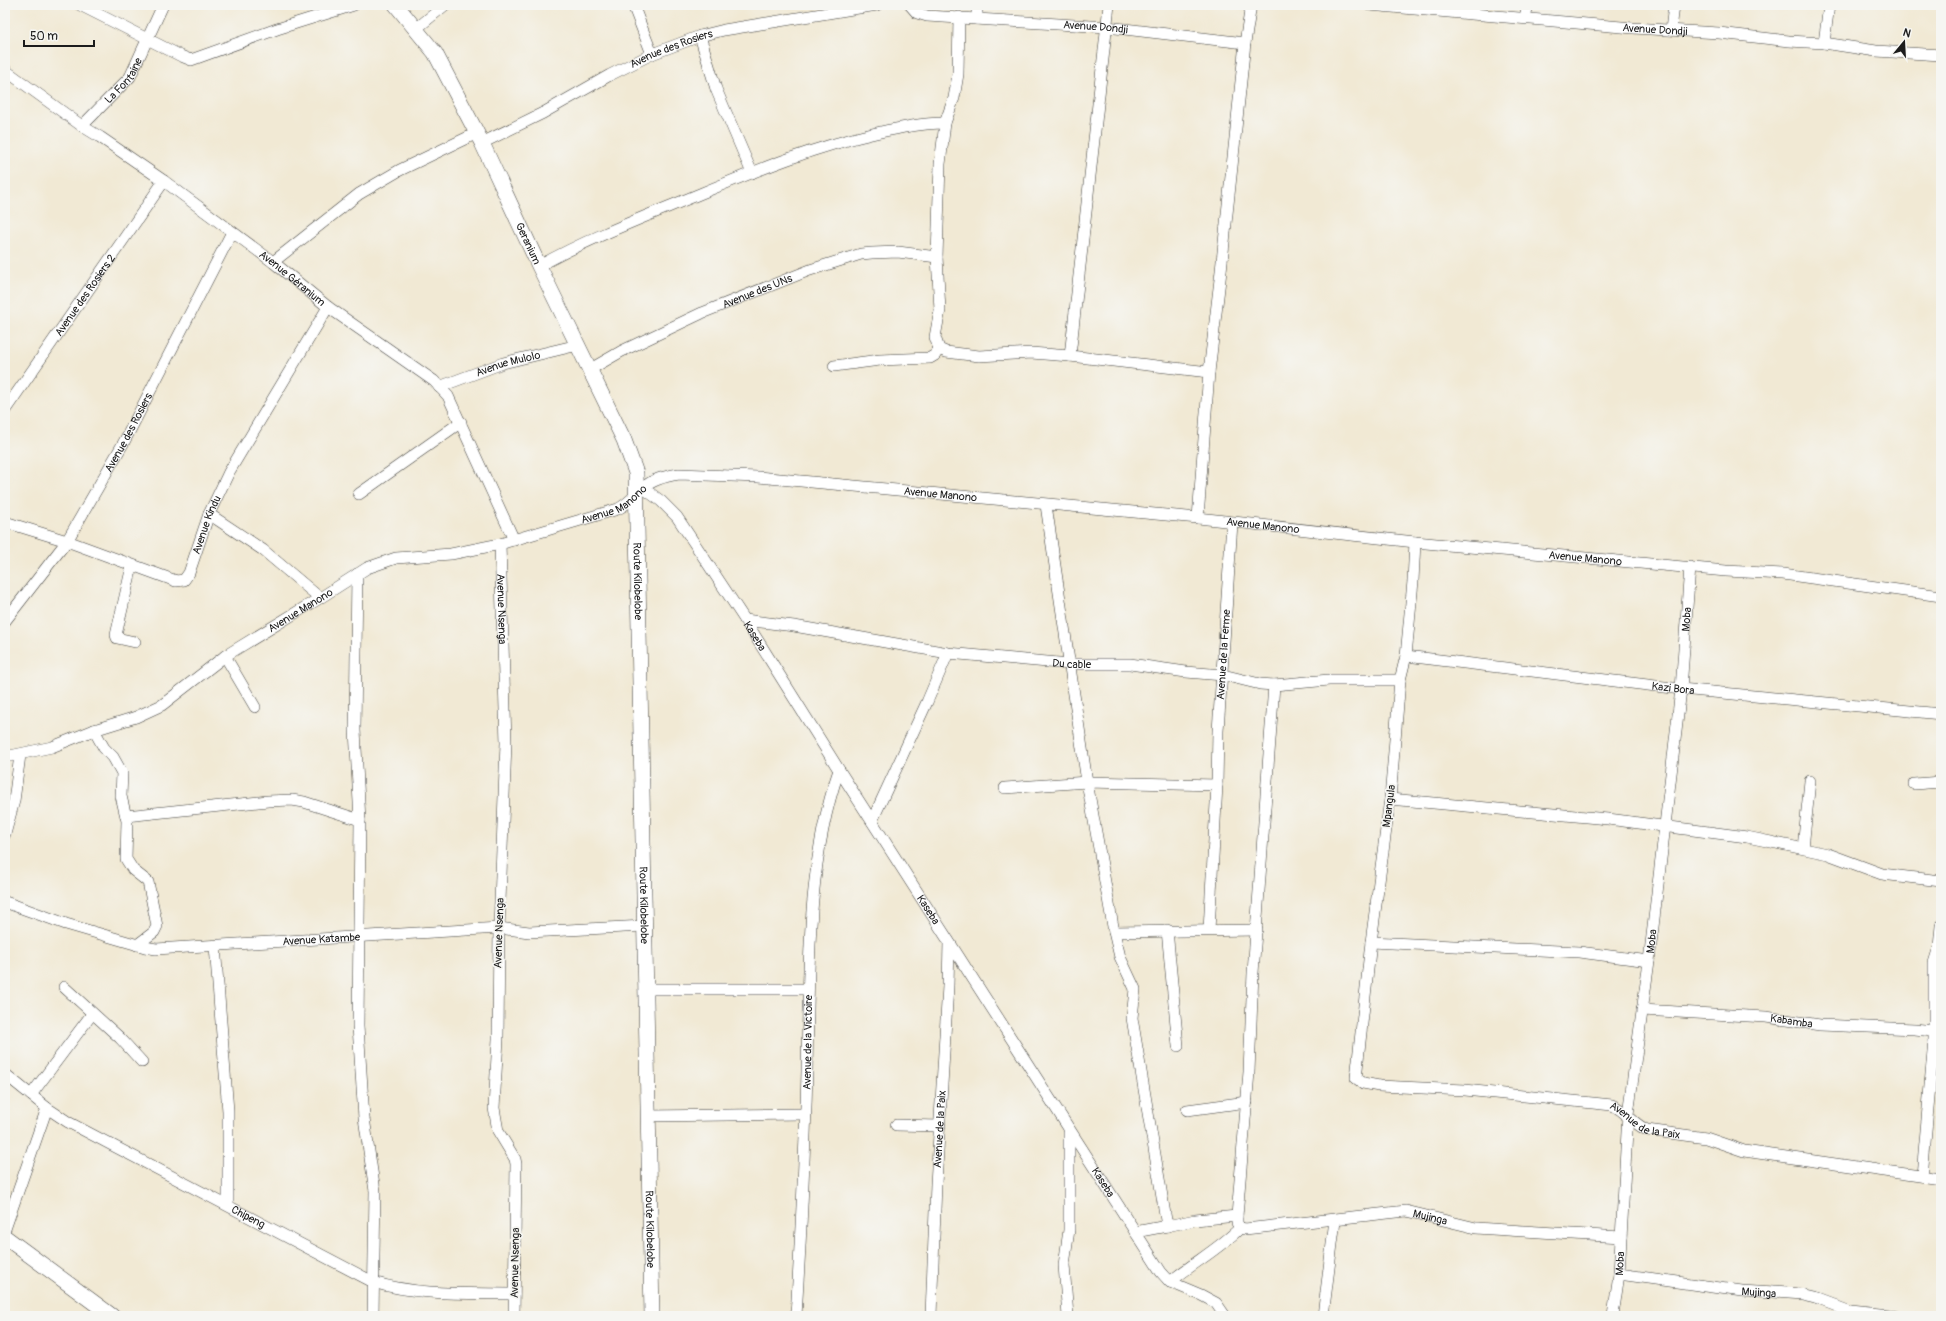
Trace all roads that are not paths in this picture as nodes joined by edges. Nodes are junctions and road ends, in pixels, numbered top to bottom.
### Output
1 (80, 5) edge
2 (163, 5) edge
3 (354, 5) edge
4 (396, 5) edge
5 (445, 5) edge
6 (633, 5) edge
7 (877, 5) edge
8 (910, 5) edge
9 (977, 5) edge
10 (1109, 5) edge
11 (1251, 5) edge
12 (1369, 5) edge
13 (1528, 5) edge
14 (1674, 5) edge
15 (1829, 5) edge
16 (1398, 6) edge
17 (959, 17) junction
18 (1525, 17) junction
19 (977, 19) junction
20 (1107, 26) junction
21 (416, 29) junction
22 (1671, 30) junction
23 (700, 36) junction
24 (147, 40) junction
25 (1245, 43) junction
26 (1824, 43) junction
27 (652, 54) junction
28 (1941, 55) edge
29 (5, 70) edge
30 (945, 124) junction
31 (82, 126) junction
32 (480, 138) junction
33 (752, 173) junction
34 (164, 181) junction
35 (232, 232) junction
36 (937, 257) junction
37 (273, 262) junction
38 (539, 266) junction
39 (328, 307) junction
40 (578, 345) junction
41 (939, 349) junction
42 (1070, 356) junction
43 (834, 366) dead end
44 (589, 370) junction
45 (1208, 372) junction
46 (439, 387) junction
47 (5, 410) edge
48 (461, 422) junction
49 (640, 491) junction
50 (359, 494) dead end
51 (1046, 505) junction
52 (209, 514) junction
53 (1198, 518) junction
54 (5, 522) edge
55 (1232, 523) junction
56 (514, 540) junction
57 (67, 541) junction
58 (1415, 542) junction
59 (500, 544) junction
60 (132, 566) junction
61 (1690, 567) junction
62 (357, 574) junction
63 (1941, 596) edge
64 (320, 598) junction
65 (745, 620) junction
66 (5, 621) edge
67 (135, 642) dead end
68 (948, 653) junction
69 (225, 656) junction
70 (1406, 656) junction
71 (1070, 664) junction
72 (1223, 675) junction
73 (1400, 680) junction
74 (1274, 685) junction
75 (1681, 689) junction
76 (255, 708) dead end
77 (1941, 714) edge
78 (94, 730) junction
79 (20, 755) junction
80 (5, 757) edge
81 (839, 770) junction
82 (1810, 781) dead end
83 (1087, 782) junction
84 (1941, 782) edge
85 (1914, 784) dead end
86 (1217, 786) junction
87 (1005, 788) dead end
88 (1390, 799) junction
89 (126, 816) junction
90 (360, 820) junction
91 (872, 821) junction
92 (1665, 825) junction
93 (5, 834) edge
94 (1803, 848) junction
95 (1941, 881) edge
96 (5, 902) edge
97 (644, 926) junction
98 (1941, 926) edge
99 (499, 928) junction
100 (1168, 930) junction
101 (1209, 930) junction
102 (1258, 930) junction
103 (1114, 932) junction
104 (360, 937) junction
105 (949, 942) junction
106 (1371, 942) junction
107 (137, 945) junction
108 (215, 946) junction
109 (1649, 961) junction
110 (64, 987) dead end
111 (808, 988) junction
112 (646, 989) junction
113 (1938, 994) edge
114 (1642, 1010) junction
115 (92, 1014) junction
116 (1937, 1031) edge
117 (1178, 1046) dead end
118 (142, 1062) dead end
119 (1356, 1070) joint
120 (5, 1074) edge
121 (31, 1095) junction
122 (1247, 1102) junction
123 (47, 1108) junction
124 (1187, 1110) dead end
125 (805, 1114) junction
126 (1628, 1114) junction
127 (647, 1116) junction
128 (896, 1125) dead end
129 (940, 1126) junction
130 (1069, 1131) junction
131 (1922, 1176) junction
132 (1941, 1179) edge
133 (228, 1205) junction
134 (1237, 1216) junction
135 (1335, 1220) junction
136 (1168, 1226) junction
137 (1240, 1228) junction
138 (5, 1229) edge
139 (1135, 1232) junction
140 (5, 1237) edge
141 (1621, 1238) junction
142 (1619, 1274) junction
143 (373, 1282) junction
144 (1170, 1282) junction
145 (514, 1294) junction
146 (112, 1316) edge
147 (373, 1316) edge
148 (514, 1316) edge
149 (652, 1316) edge
150 (796, 1316) edge
151 (931, 1316) edge
152 (1068, 1316) edge
153 (1225, 1316) edge
154 (1324, 1316) edge
155 (1613, 1316) edge
156 (1897, 1316) edge

1 - 24 street
2 - 24 street, La Fontaine
3 - 24 street
4 - 21 street, Geranium
5 - 21 street
6 - 27 street
7 - 23 street, Avenue des Rosiers
8 - 17 street, Avenue Dondji
9 - 19 street
10 - 20 street
11 - 25 street
12 - 16 street, Avenue Dondji
13 - 18 street
14 - 22 street
15 - 26 street
16 - 18 street, Avenue Dondji
17 - 19 street, Avenue Dondji
17 - 30 street
18 - 22 street, Avenue Dondji
19 - 20 street, Avenue Dondji
20 - 25 street, Avenue Dondji
20 - 42 street
21 - 32 street, Geranium
22 - 26 street, Avenue Dondji
23 - 27 street, Avenue des Rosiers
23 - 33 street
24 - 31 street, La Fontaine
25 - 45 street
26 - 28 street, Avenue Dondji
27 - 32 street, Avenue des Rosiers
29 - 31 street, Avenue Géranium
30 - 33 street
30 - 36 street
31 - 34 street, Avenue Géranium
32 - 37 street, Avenue des Rosiers
32 - 38 street, Geranium
33 - 38 street
34 - 35 street, Avenue Géranium
34 - 47 street, Avenue des Rosiers 2
35 - 37 street, Avenue Géranium
35 - 57 street, Avenue des Rosiers
36 - 41 street
36 - 44 street, Avenue des UNs
37 - 39 street, Avenue Géranium
38 - 40 street, Geranium
39 - 46 street, Avenue Géranium
39 - 52 street, Avenue Kindu
40 - 44 street, Geranium
40 - 46 street, Avenue Mulolo
41 - 42 street
41 - 43 street
42 - 45 street
44 - 49 street, Geranium
45 - 53 street
46 - 48 street, Avenue Géranium
48 - 50 street
48 - 56 street, Avenue Géranium
49 - 51 street, Avenue Manono
49 - 56 street, Avenue Manono
49 - 65 street, Kaseba
49 - 97 street, Route Kilobelobe
51 - 53 street, Avenue Manono
51 - 71 street
52 - 60 street, Avenue Kindu
52 - 64 street
53 - 55 street, Avenue Manono
54 - 57 street, Avenue Kindu
55 - 58 street, Avenue Manono
55 - 72 street, Avenue de la Ferme
56 - 59 street, Avenue Manono
57 - 60 street, Avenue Kindu
57 - 66 street, Avenue des Rosiers
58 - 61 street, Avenue Manono
58 - 70 street, Mpangula
59 - 62 street, Avenue Manono
59 - 99 street, Avenue Nsenga
60 - 67 street
61 - 63 street, Avenue Manono
61 - 75 street, Moba
62 - 64 street, Avenue Manono
62 - 90 street
64 - 69 street, Avenue Manono
65 - 68 street, Du cable
65 - 81 street, Kaseba
68 - 71 street, Du cable
68 - 91 street
69 - 76 street
69 - 78 street, Avenue Manono
70 - 73 street, Mpangula
70 - 75 street, Kazi Bora
71 - 72 street, Du cable
71 - 83 street
72 - 74 street, Du cable
72 - 86 street, Avenue de la Ferme
73 - 74 street, Du cable
73 - 88 street, Mpangula
74 - 102 street
75 - 77 street, Kazi Bora
75 - 92 street, Moba
78 - 79 street, Avenue Manono
78 - 89 street
79 - 80 street, Avenue Manono
79 - 93 street
81 - 91 street, Kaseba
81 - 111 street, Avenue de la Victoire
82 - 94 street
83 - 86 street
83 - 87 street
83 - 103 street
84 - 85 street
86 - 101 street, Avenue de la Ferme
88 - 92 street
88 - 106 street, Mpangula
89 - 90 street
89 - 107 street
90 - 104 street
91 - 105 street, Kaseba
92 - 94 street
92 - 109 street, Moba
94 - 95 street
96 - 107 street, Avenue Katambe
97 - 99 street, Avenue Katambe
97 - 112 street, Route Kilobelobe
98 - 113 street
99 - 104 street, Avenue Katambe
99 - 145 street, Avenue Nsenga
100 - 101 street
100 - 103 street
100 - 117 street
101 - 102 street
102 - 122 street
103 - 136 street
104 - 108 street, Avenue Katambe
104 - 143 street
105 - 129 street, Avenue de la Paix
105 - 130 street, Kaseba
106 - 109 street
106 - 119 street, Mpangula
107 - 108 street, Avenue Katambe
108 - 133 street
109 - 114 street, Moba
110 - 115 street
111 - 112 street
111 - 125 street, Avenue de la Victoire
112 - 127 street, Route Kilobelobe
113 - 116 street
114 - 116 street, Kabamba
114 - 126 street, Moba
115 - 118 street
115 - 121 street
116 - 131 street
119 - 126 street, Avenue de la Paix
120 - 121 street, Chipeng
121 - 123 street, Chipeng
122 - 124 street
122 - 134 street
123 - 133 street, Chipeng
123 - 138 street
125 - 127 street
125 - 150 street, Avenue de la Victoire
126 - 131 street, Avenue de la Paix
126 - 141 street, Moba
127 - 149 street, Route Kilobelobe
128 - 129 street
129 - 151 street, Avenue de la Paix
130 - 139 street, Kaseba
130 - 152 street
131 - 132 street, Avenue de la Paix
133 - 143 street, Chipeng
134 - 136 street
134 - 137 street
135 - 137 street, Mujinga
135 - 141 street, Mujinga
135 - 154 street
136 - 139 street
137 - 144 street
139 - 144 street, Kaseba
140 - 146 street
141 - 142 street, Moba
142 - 155 street, Moba
142 - 156 street, Mujinga
143 - 145 street, Chipeng
143 - 147 street
144 - 153 street, Kaseba
145 - 148 street, Avenue Nsenga

